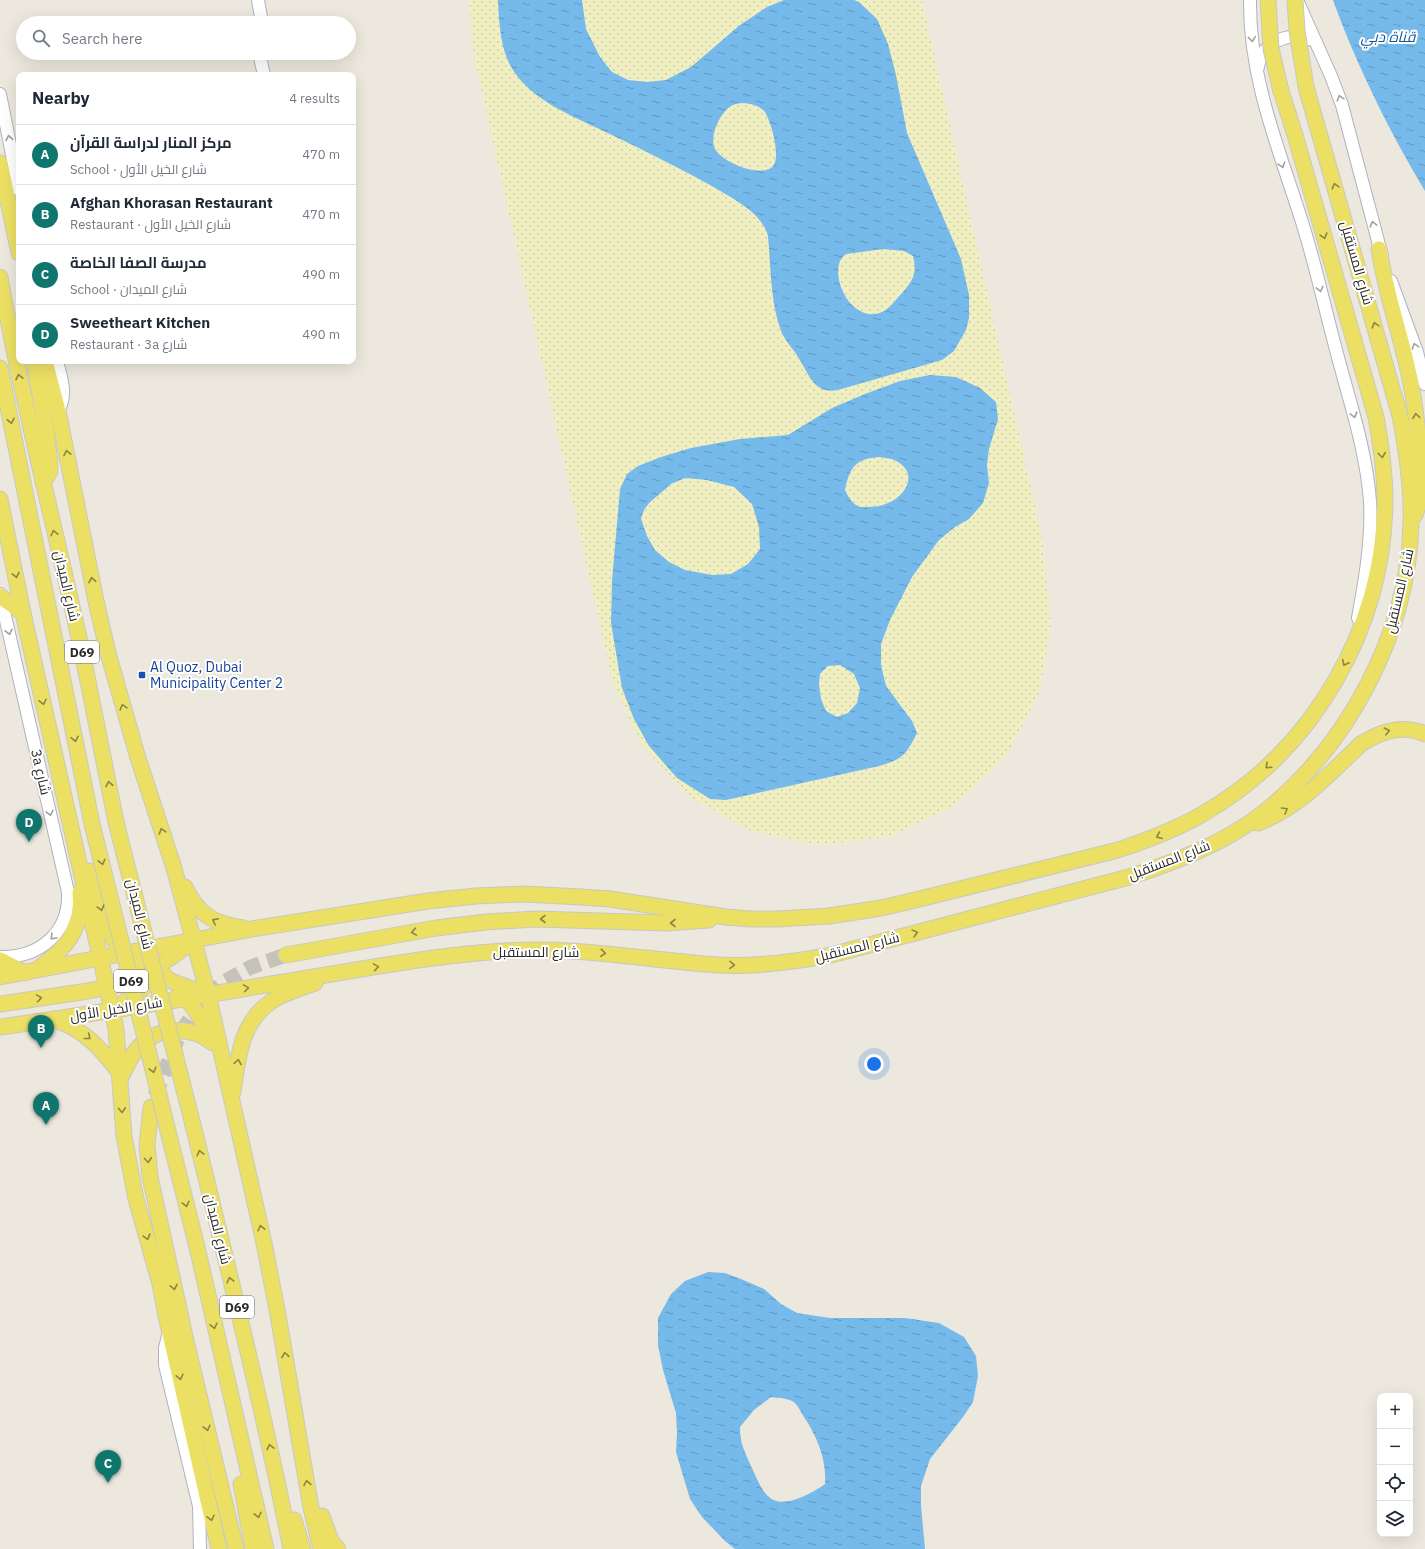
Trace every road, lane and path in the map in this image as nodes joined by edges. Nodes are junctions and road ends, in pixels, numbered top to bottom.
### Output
1 (252, 0) edge
2 (258, 0) edge
3 (1250, 0) edge
4 (1268, 0) edge
5 (1296, 0) edge
6 (253, 16) edge
7 (261, 16) edge
8 (1318, 47) junction
9 (261, 60) edge
10 (269, 60) edge
11 (1257, 71) junction
12 (263, 72) edge
13 (271, 72) edge
14 (0, 94) edge
15 (0, 163) edge
16 (16, 175) edge
17 (16, 239) edge
18 (1379, 249) junction
19 (0, 277) edge
20 (16, 361) edge
21 (17, 364) edge
22 (35, 364) edge
23 (46, 364) edge
24 (58, 364) edge
25 (0, 369) edge
26 (1425, 384) edge
27 (58, 411) junction
28 (43, 483) junction
29 (0, 500) edge
30 (1411, 523) junction
31 (0, 595) edge
32 (24, 613) junction
33 (1353, 647) junction
34 (1425, 734) edge
35 (1236, 830) junction
36 (76, 848) junction
37 (174, 868) junction
38 (726, 918) junction
39 (252, 929) junction
40 (195, 946) junction
41 (126, 953) junction
42 (286, 955) tunnel mouth
43 (0, 958) edge
44 (101, 958) junction
45 (30, 972) junction
46 (338, 973) junction
47 (153, 974) junction
48 (0, 977) edge
49 (108, 987) junction
50 (208, 994) junction
51 (185, 998) junction
52 (0, 1004) edge
53 (112, 1010) junction
54 (54, 1020) junction
55 (0, 1027) edge
56 (220, 1049) junction
57 (120, 1075) junction
58 (231, 1100) junction
59 (151, 1107) tunnel mouth
60 (169, 1331) junction
61 (239, 1436) junction
62 (279, 1485) junction
63 (311, 1508) junction
64 (200, 1549) edge
65 (219, 1549) edge
66 (236, 1549) edge
67 (253, 1549) edge
68 (266, 1549) edge
69 (292, 1549) edge
70 (303, 1549) edge
71 (321, 1549) edge
72 (338, 1549) edge

1 - 6 street
2 - 7 street
3 -> 11 street
4 -> 33 main road, شارع المستقبل, bridge
5 - 8 street
30 -> 5 main road, شارع المستقبل, bridge
8 - 11 street
18 -> 8 street
9 - 12 street
10 - 13 street
11 -> 33 street
16 -> 14 street
15 - 17 main road
26 -> 18 street
30 -> 18 main road
20 -> 19 main road, شارع الميدان / D69
28 -> 21 main road, شارع الميدان / D69
22 - 28 main road
23 - 27 main road
24 - 27 street
25 -> 61 main road, شارع الميدان / D69, bridge
37 -> 27 main road
62 -> 28 main road, شارع الميدان / D69, bridge
29 -> 32 main road
30 - 35 main road, شارع المستقبل
31 - 32 main road
31 -> 43 street, 3a شارع
32 -> 36 main road
33 -> 38 main road, شارع المستقبل
35 -> 34 main road
46 -> 35 main road, شارع المستقبل
36 -> 41 main road
36 - 44 main road
36 - 45 main road
39 -> 37 main road
37 - 40 main road
38 - 39 main road, شارع المستقبل
38 -> 42 main road
39 - 40 main road, شارع المستقبل
40 - 41 main road
40 - 47 main road
40 - 50 main road
41 - 44 main road
41 - 47 main road
43 - 45 main road
44 - 45 main road
44 - 47 main road
44 - 49 main road
45 - 48 main road
50 -> 46 main road, شارع المستقبل
58 -> 46 main road
47 - 49 main road
47 - 50 main road
47 - 51 main road
47 - 53 main road
52 -> 49 main road
49 - 53 main road
50 - 51 main road, شارع الخيل الأول
50 - 56 main road
51 - 53 main road, شارع الخيل الأول
51 - 56 main road
53 - 54 main road, شارع الخيل الأول
53 - 57 main road
54 - 55 main road, شارع الخيل الأول
54 -> 57 main road
56 - 57 main road
56 - 58 main road
57 -> 60 main road
63 -> 58 main road
59 -> 66 main road
60 - 64 street
60 -> 65 main road
61 - 67 main road
61 -> 68 main road, شارع الميدان / D69
62 - 69 main road, شارع الميدان / D69
62 - 70 main road
63 - 71 main road
63 - 72 main road

